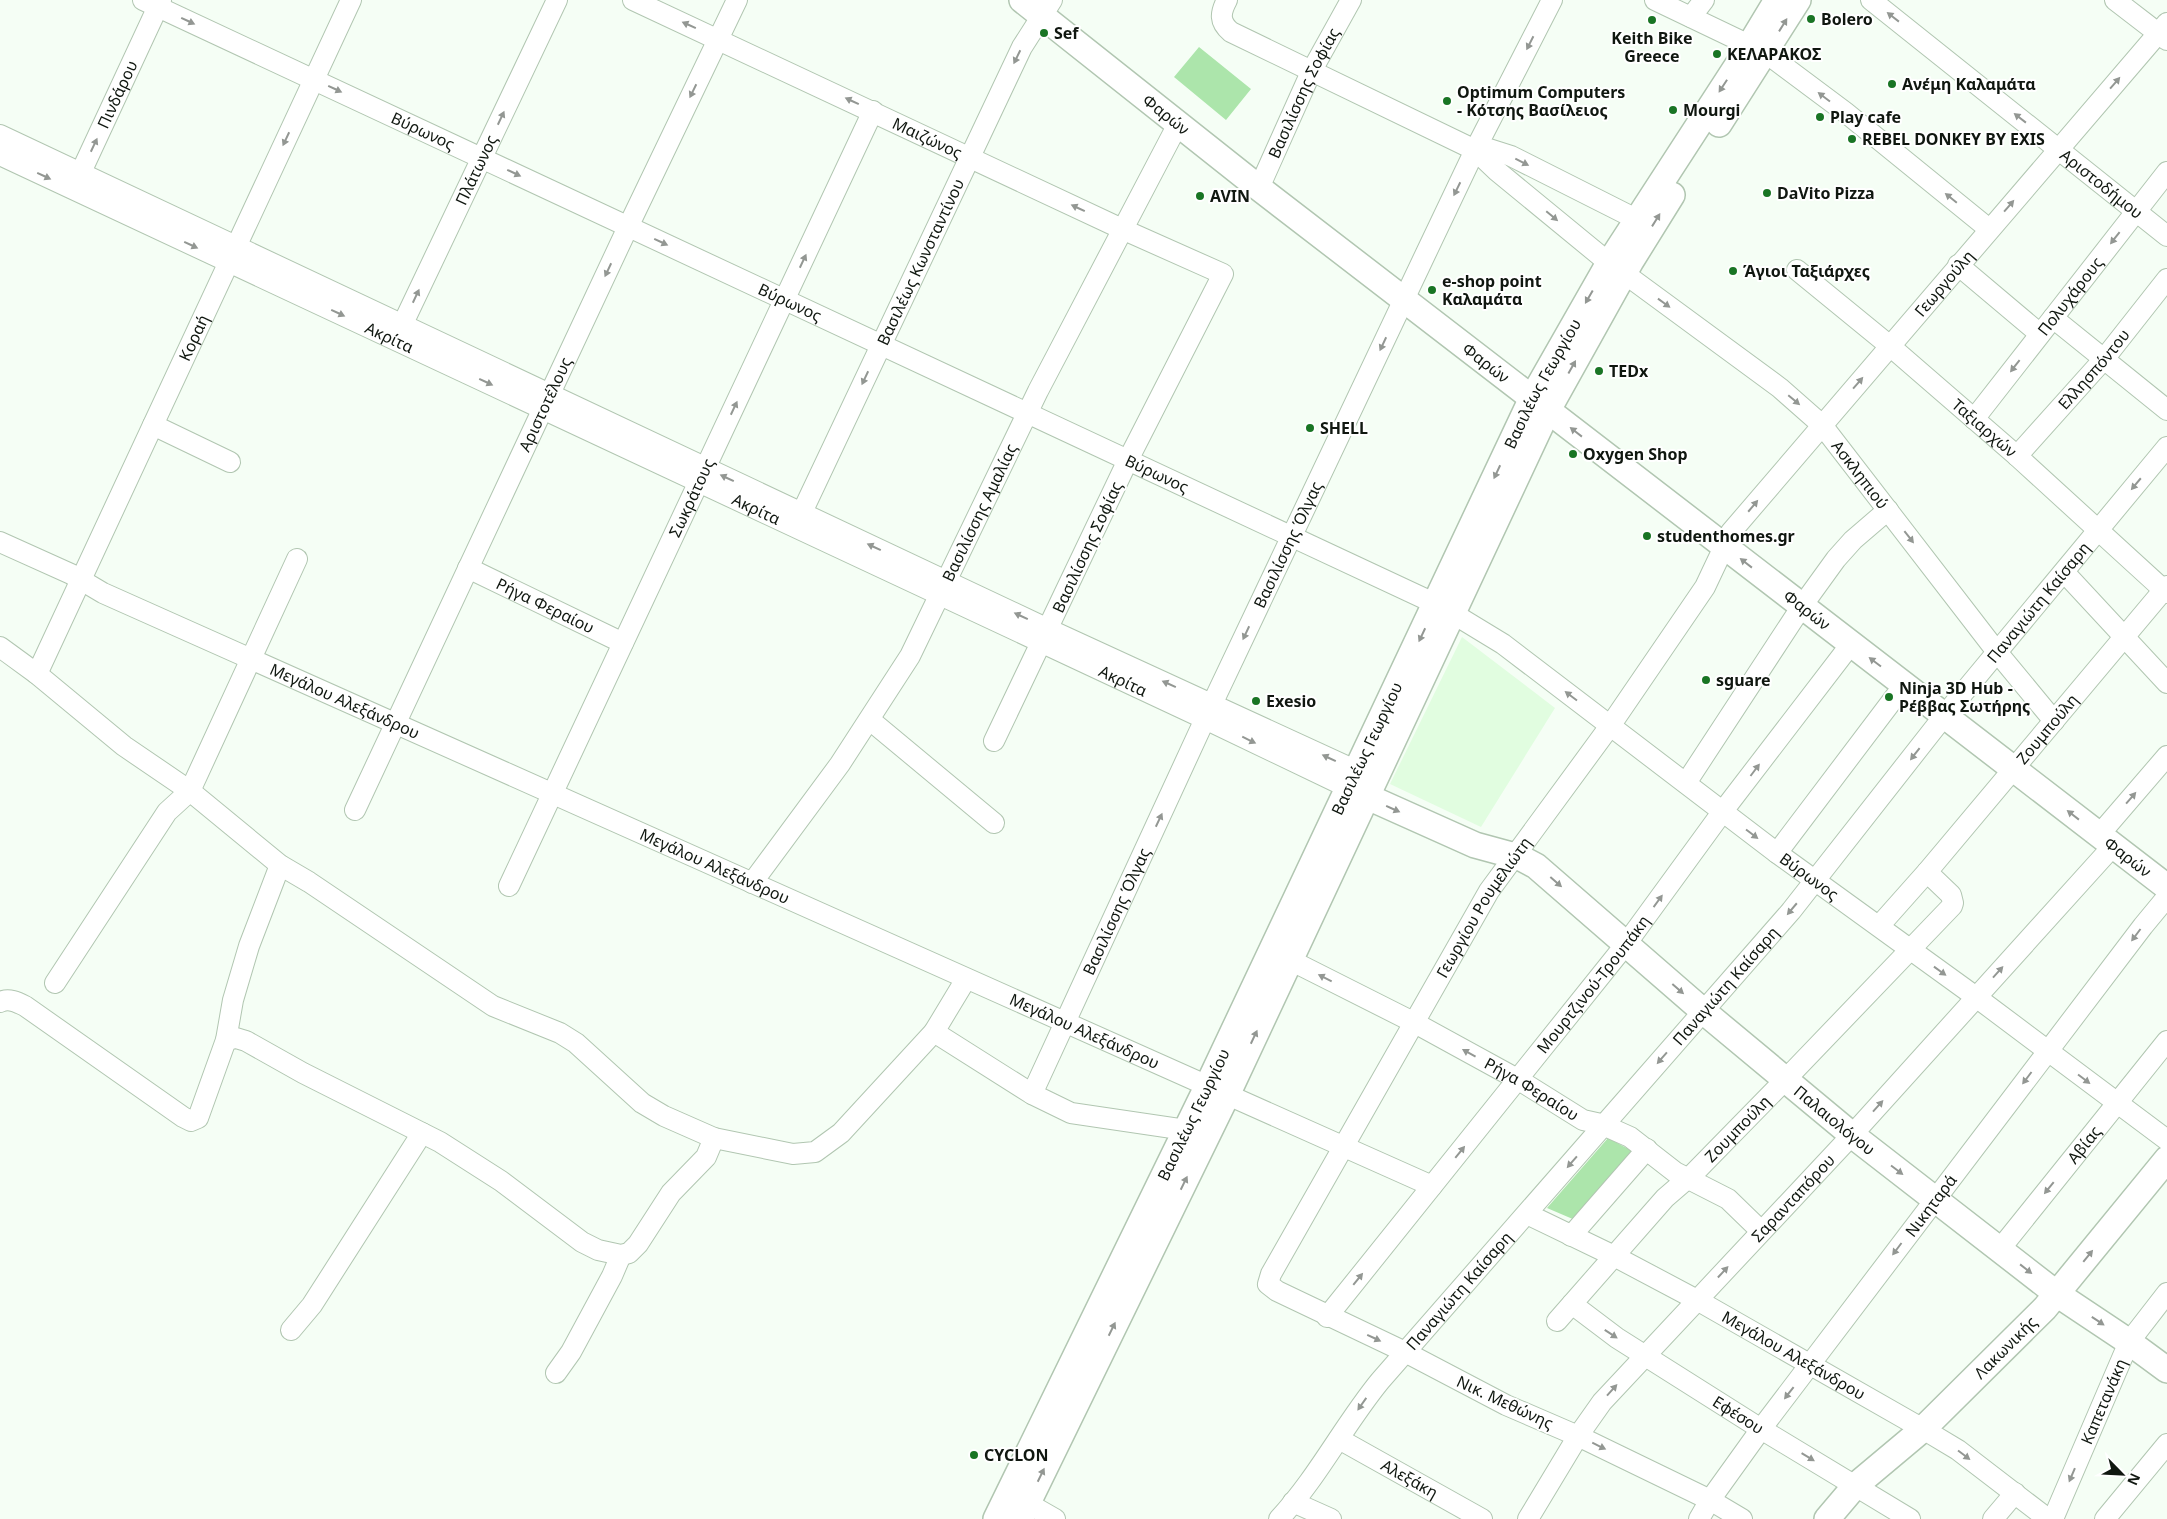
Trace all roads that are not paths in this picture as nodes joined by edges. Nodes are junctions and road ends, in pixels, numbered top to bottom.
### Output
1 (351, 0) edge
2 (557, 0) edge
3 (633, 0) edge
4 (737, 0) edge
5 (1022, 0) edge
6 (1351, 0) edge
7 (1552, 0) edge
8 (1655, 0) edge
9 (1704, 0) edge
10 (1777, 0) edge
11 (1798, 0) edge
12 (1871, 0) edge
13 (2115, 0) edge
14 (154, 2) edge
15 (1226, 3) edge
16 (1047, 8) edge
17 (1691, 17) junction
18 (2164, 32) edge
19 (718, 38) junction
20 (1758, 49) junction
21 (1311, 72) junction
22 (314, 80) junction
23 (873, 111) junction
24 (1178, 124) junction
25 (0, 135) edge
26 (2058, 148) junction
27 (1476, 150) junction
28 (0, 155) edge
29 (969, 157) junction
30 (482, 158) junction
31 (2167, 172) edge
32 (77, 181) junction
33 (1259, 188) junction
34 (2136, 211) junction
35 (1636, 219) junction
36 (628, 227) junction
37 (1989, 228) junction
38 (1122, 229) junction
39 (2167, 236) edge
40 (233, 254) junction
41 (1958, 265) junction
42 (1617, 268) junction
43 (1797, 270) dead end
44 (1223, 274) joint
45 (2167, 280) edge
46 (784, 300) junction
47 (1404, 300) junction
48 (2053, 318) junction
49 (399, 332) junction
50 (2040, 334) junction
51 (881, 344) junction
52 (1890, 346) junction
53 (2104, 359) junction
54 (546, 401) junction
55 (1540, 404) junction
56 (2167, 410) edge
57 (1027, 413) junction
58 (1974, 420) junction
59 (153, 425) junction
60 (1822, 425) junction
61 (2167, 447) edge
62 (2017, 456) junction
63 (1128, 460) junction
64 (230, 462) dead end
65 (703, 475) junction
66 (1888, 510) junction
67 (798, 520) junction
68 (2099, 529) junction
69 (1292, 537) junction
70 (0, 542) edge
71 (1723, 545) junction
72 (297, 560) dead end
73 (468, 568) junction
74 (2064, 572) junction
75 (81, 581) junction
76 (944, 588) junction
77 (2166, 589) edge
78 (1802, 606) junction
79 (1444, 608) junction
80 (1045, 636) junction
81 (2124, 637) junction
82 (623, 643) junction
83 (1851, 644) junction
84 (0, 647) edge
85 (1997, 652) junction
86 (252, 660) junction
87 (37, 674) junction
88 (2167, 683) edge
89 (1904, 685) junction
90 (1209, 712) junction
91 (1944, 716) junction
92 (870, 720) junction
93 (2054, 721) junction
94 (396, 724) junction
95 (1610, 726) junction
96 (994, 740) dead end
97 (2167, 756) edge
98 (2014, 769) junction
99 (1686, 783) junction
100 (1361, 784) junction
101 (190, 791) junction
102 (552, 794) junction
103 (355, 810) dead end
104 (1723, 811) junction
105 (994, 823) dead end
106 (2106, 841) junction
107 (1777, 853) junction
108 (1515, 856) junction
109 (280, 866) junction
110 (1927, 872) junction
111 (1816, 881) junction
112 (752, 883) junction
113 (509, 886) dead end
114 (2167, 887) edge
115 (2167, 897) edge
116 (1879, 926) junction
117 (1626, 944) junction
118 (1910, 950) junction
119 (1290, 960) junction
120 (966, 979) junction
121 (55, 983) dead end
122 (1976, 997) junction
123 (0, 1002) edge
124 (1703, 1011) junction
125 (1065, 1023) junction
126 (1415, 1023) junction
127 (934, 1032) junction
128 (226, 1040) junction
129 (2167, 1040) edge
130 (2048, 1052) junction
131 (1519, 1080) junction
132 (1785, 1080) junction
133 (1217, 1091) junction
134 (1032, 1094) junction
135 (2117, 1103) junction
136 (1604, 1125) junction
137 (1186, 1130) junction
138 (422, 1133) junction
139 (1852, 1135) junction
140 (714, 1138) junction
141 (2167, 1140) edge
142 (1344, 1146) junction
143 (1647, 1149) junction
144 (2167, 1159) edge
145 (1688, 1178) junction
146 (1432, 1186) junction
147 (1936, 1198) junction
148 (1527, 1214) junction
149 (1761, 1231) junction
150 (1571, 1236) junction
151 (2000, 1249) junction
152 (621, 1255) junction
153 (1614, 1256) junction
154 (1268, 1284) joint
155 (2167, 1293) edge
156 (2058, 1294) junction
157 (1697, 1300) junction
158 (1572, 1304) junction
159 (1327, 1317) junction
160 (1557, 1321) dead end
161 (291, 1330) dead end
162 (2129, 1342) junction
163 (1405, 1352) junction
164 (1644, 1355) junction
165 (1810, 1365) junction
166 (2167, 1370) edge
167 (556, 1373) dead end
168 (1761, 1429) junction
169 (1923, 1429) junction
170 (1578, 1436) junction
171 (1339, 1439) junction
172 (2167, 1444) edge
173 (1855, 1486) junction
174 (2015, 1493) junction
175 (1710, 1500) junction
176 (1293, 1502) junction
177 (1023, 1511) edge
178 (996, 1519) edge
179 (1056, 1519) edge
180 (1279, 1519) edge
181 (1331, 1519) edge
182 (1482, 1519) edge
183 (1528, 1519) edge
184 (1699, 1519) edge
185 (1742, 1519) edge
186 (1826, 1519) edge
187 (1910, 1519) edge
188 (1993, 1519) edge
189 (2048, 1519) edge
190 (2053, 1519) edge
191 (2105, 1519) edge

1 - 22 street, Κοραή
30 -> 2 street, Πλάτωνος
19 -> 3 street, Μαιζώνος
4 - 19 street, Αριστοτέλους
5 - 16 main road, Φαρών
6 - 21 street, Βασιλίσσης Σοφίας
7 -> 27 street, Βασιλίσσης Όλγας
8 - 17 street
9 - 17 street
10 - 20 main road, Βασιλέως Γεωργίου
20 -> 11 main road, Βασιλέως Γεωργίου
26 -> 12 street, Αριστοδήμου
13 - 18 street
14 -> 22 street, Βύρωνος
32 -> 14 street, Πινδάρου
15 - 21 street
16 - 24 main road, Φαρών
16 -> 29 street, Βασιλέως Κωνσταντίνου
17 - 20 street
26 -> 18 street, Γεωργούλη
23 -> 19 street, Μαιζώνος
19 -> 36 street, Αριστοτέλους
20 -> 35 main road, Βασιλέως Γεωργίου
37 -> 20 street
42 -> 20 main road, Βασιλέως Γεωργίου
21 - 27 street
21 - 33 street, Βασιλίσσης Σοφίας
22 -> 30 street, Βύρωνος
22 -> 40 street, Κοραή
23 - 29 street, Μαιζώνος
46 -> 23 street, Σωκράτους
24 - 33 main road, Φαρών
24 - 38 street, Βασιλίσσης Αμαλίας
25 - 32 street, Ακρίτα
26 - 34 street, Αριστοδήμου
37 -> 26 street, Γεωργούλη
27 -> 35 street
27 -> 42 street, Ασκληπιού
27 -> 47 street, Βασιλίσσης Όλγας
28 -> 32 street, Ακρίτα
38 -> 29 street, Μαιζώνος
29 - 51 street, Βασιλέως Κωνσταντίνου
30 -> 36 street, Βύρωνος
49 -> 30 street, Πλάτωνος
31 - 34 street, Πολυχάρους
32 - 40 street, Ακρίτα
33 - 47 main road, Φαρών
34 - 39 street, Αριστοδήμου
34 -> 48 street, Πολυχάρους
35 - 42 main road, Βασιλέως Γεωργίου
36 -> 46 street, Βύρωνος
36 -> 54 street, Αριστοτέλους
37 - 41 street, Γεωργούλη
38 - 44 street, Μαιζώνος
38 - 57 street, Βασιλίσσης Αμαλίας
40 - 49 street, Ακρίτα
40 - 59 street, Κοραή
41 - 50 street
41 - 52 street, Γεωργούλη
42 - 55 main road, Βασιλέως Γεωργίου
42 -> 60 street, Ασκληπιού
43 - 52 street, Ταξιαρχών
44 - 63 street, Βασιλίσσης Σοφίας
45 - 53 street, Ελλησπόντου
46 - 51 street, Βύρωνος
65 -> 46 street, Σωκράτους
47 - 55 main road, Φαρών
47 -> 69 street, Βασιλίσσης Όλγας
48 - 50 street, Πολυχάρους
48 - 53 street
49 - 54 street, Ακρίτα
50 -> 58 street, Πολυχάρους
51 - 57 street, Βύρωνος
51 -> 67 street, Βασιλέως Κωνσταντίνου
52 - 58 street, Ταξιαρχών
60 -> 52 street, Γεωργούλη
53 - 56 street
53 - 62 street, Ελλησπόντου
54 - 65 street, Ακρίτα
54 - 73 street, Αριστοτέλους
71 -> 55 main road, Φαρών
55 - 79 main road, Βασιλέως Γεωργίου
57 - 63 street, Βύρωνος
57 - 76 street, Βασιλίσσης Αμαλίας
58 - 62 street, Ταξιαρχών
59 - 64 street
59 - 75 street, Κοραή
60 - 66 street, Ασκληπιού
71 -> 60 street, Γεωργούλη
61 -> 68 street, Παναγιώτη Καίσαρη
62 - 68 street, Ταξιαρχών
63 - 69 street, Βύρωνος
63 - 80 street, Βασιλίσσης Σοφίας
65 - 67 street, Ακρίτα
65 - 82 street, Σωκράτους
66 - 78 street
66 -> 85 street, Ασκληπιού
67 - 76 street, Ακρίτα
68 - 74 street, Παναγιώτη Καίσαρη
68 - 77 street, Ταξιαρχών
69 - 79 street, Βύρωνος
69 -> 90 street, Βασιλίσσης Όλγας
70 - 75 street, Μεγάλου Αλεξάνδρου
78 -> 71 main road, Φαρών
71 - 95 street, Γεωργίου Ρουμελιώτη
72 - 86 street
73 - 82 street, Ρήγα Φεραίου
73 - 94 street, Αριστοτέλους
74 - 81 street
74 - 85 street, Παναγιώτη Καίσαρη
75 - 86 street, Μεγάλου Αλεξάνδρου
75 - 87 street, Κοραή
76 - 80 street, Ακρίτα
76 - 92 street, Βασιλίσσης Αμαλίας
77 - 81 street, Ζουμπούλη
78 - 83 main road, Φαρών
78 - 99 street
95 -> 79 street, Βύρωνος
79 - 100 main road, Βασιλέως Γεωργίου
80 - 90 street, Ακρίτα
80 - 96 street, Βασιλίσσης Σοφίας
81 - 88 street
81 - 93 street, Ζουμπούλη
82 - 102 street, Σωκράτους
89 -> 83 main road, Φαρών
104 -> 83 street, Μουρτζινού-Τρουπάκη
84 - 87 street
85 - 91 street, Παναγιώτη Καίσαρη
85 - 93 street, Ασκληπιού
86 - 94 street, Μεγάλου Αλεξάνδρου
86 - 101 street
87 - 101 street
89 - 91 main road, Φαρών
89 - 107 street
90 - 100 street, Ακρίτα
125 -> 90 street, Βασιλίσσης Όλγας
91 - 98 main road, Φαρών
91 -> 111 street, Παναγιώτη Καίσαρη
92 - 105 street
92 - 112 street, Βασιλίσσης Αμαλίας
93 - 98 street, Ζουμπούλη
94 - 102 street, Μεγάλου Αλεξάνδρου
94 - 103 street, Αριστοτέλους
95 - 99 street, Βύρωνος
95 - 108 street, Γεωργίου Ρουμελιώτη
106 -> 97 street, Σαρανταπόρου
106 -> 98 main road, Φαρών
98 - 110 street, Ζουμπούλη
99 - 104 street, Βύρωνος
100 -> 108 main road, Ακρίτα
100 - 119 main road, Βασιλέως Γεωργίου
100 - 133 main road, Βασιλέως Γεωργίου
101 - 109 street
101 - 121 street
102 - 112 street, Μεγάλου Αλεξάνδρου
102 - 113 street, Σωκράτους
104 -> 107 street, Βύρωνος
117 -> 104 street, Μουρτζινού-Τρουπάκη
106 - 114 main road, Φαρών
122 -> 106 street, Σαρανταπόρου
107 - 111 street, Βύρωνος
108 -> 117 main road, Παλαιολόγου
108 - 126 street, Γεωργίου Ρουμελιώτη
109 - 128 street
109 - 140 street
110 - 116 street, Ζουμπούλη
110 - 118 street, Ζουμπούλη
111 - 116 street, Βύρωνος
111 -> 124 street, Παναγιώτη Καίσαρη
112 - 120 street, Μεγάλου Αλεξάνδρου
115 -> 130 street, Νικηταρά
116 - 118 street, Βύρωνος
117 -> 124 main road, Παλαιολόγου
117 - 131 street, Μουρτζινού-Τρουπάκη
118 -> 122 street, Βύρωνος
118 - 132 street, Ζουμπούλη
126 -> 119 street, Ρήγα Φεραίου
133 -> 119 main road, Βασιλέως Γεωργίου
120 - 125 street, Μεγάλου Αλεξάνδρου
120 - 127 street
122 - 130 street, Βύρωνος
139 -> 122 street, Σαρανταπόρου
123 - 128 street
124 - 132 main road, Παλαιολόγου
124 -> 136 street, Παναγιώτη Καίσαρη
125 - 133 street, Μεγάλου Αλεξάνδρου
125 - 134 street, Βασιλίσσης Όλγας
131 -> 126 street, Ρήγα Φεραίου
126 - 142 street, Γεωργίου Ρουμελιώτη
127 - 134 street
127 - 140 street
128 - 138 street
129 - 135 street, Αβίας
130 -> 135 street, Βύρωνος
130 -> 147 street, Νικηταρά
131 - 136 street, Ρήγα Φεραίου
146 -> 131 street, Μουρτζινού-Τρουπάκη
132 - 139 main road, Παλαιολόγου
132 - 145 street, Ζουμπούλη
133 - 137 main road, Βασιλέως Γεωργίου
133 - 142 street, Μεγάλου Αλεξάνδρου
177 -> 133 main road, Βασιλέως Γεωργίου
134 - 137 street
135 - 141 street, Βύρωνος
135 -> 151 street, Αβίας
136 - 143 street, Ρήγα Φεραίου
136 -> 148 street, Παναγιώτη Καίσαρη
137 - 178 main road, Βασιλέως Γεωργίου
138 - 152 street
138 - 161 street
139 -> 147 main road, Παλαιολόγου
139 - 149 street, Σαρανταπόρου
140 - 152 street
142 - 146 street, Μεγάλου Αλεξάνδρου
142 - 154 street, Γεωργίου Ρουμελιώτη
143 - 145 street, Ρήγα Φεραίου
143 - 150 street
156 -> 144 main road, Λακωνικής
145 - 149 street, Ρήγα Φεραίου
145 - 153 street, Ζουμπούλη
159 -> 146 street, Μουρτζινού-Τρουπάκη
147 - 151 main road, Παλαιολόγου
147 -> 165 street, Νικηταρά
148 - 150 street, Μεγάλου Αλεξάνδρου
148 - 163 street, Παναγιώτη Καίσαρη
157 -> 149 street, Σαρανταπόρου
150 - 153 street, Μεγάλου Αλεξάνδρου
151 -> 156 main road, Παλαιολόγου
152 - 167 street
153 - 157 street, Μεγάλου Αλεξάνδρου
153 - 158 street, Ζουμπούλη
154 - 159 street, Νικ. Μεθώνης
155 - 162 street, Καπετανάκη
156 -> 162 main road, Παλαιολόγου
156 - 169 main road, Λακωνικής
157 - 164 street, Σαρανταπόρου
157 - 165 street, Μεγάλου Αλεξάνδρου
158 - 160 street, Ζουμπούλη
158 -> 164 street, Εφέσου
159 -> 163 street, Νικ. Μεθώνης
162 - 166 main road, Παλαιολόγου
162 -> 190 street, Καπετανάκη
163 - 170 street, Νικ. Μεθώνης
163 -> 171 street, Παναγιώτη Καίσαρη
164 - 168 street, Εφέσου
170 -> 164 street, Σαρανταπόρου
165 -> 168 street, Νικηταρά
165 - 169 street, Μεγάλου Αλεξάνδρου
168 -> 173 street, Εφέσου
168 - 175 street, Νικηταρά
169 - 173 main road, Λακωνικής
169 -> 174 street, Μεγάλου Αλεξάνδρου
170 -> 175 street, Νικ. Μεθώνης
170 - 183 street, Σαρανταπόρου
171 - 176 street, Παναγιώτη Καίσαρη
171 - 182 street, Αλεξάκη
172 - 191 street
173 - 186 main road, Λακωνικής
173 - 187 street, Εφέσου
174 - 188 street
174 - 189 street, Μεγάλου Αλεξάνδρου
175 - 184 street, Νικηταρά
175 - 185 street, Νικ. Μεθώνης
176 - 180 street, Παναγιώτη Καίσαρη
176 - 181 street
177 - 179 street

